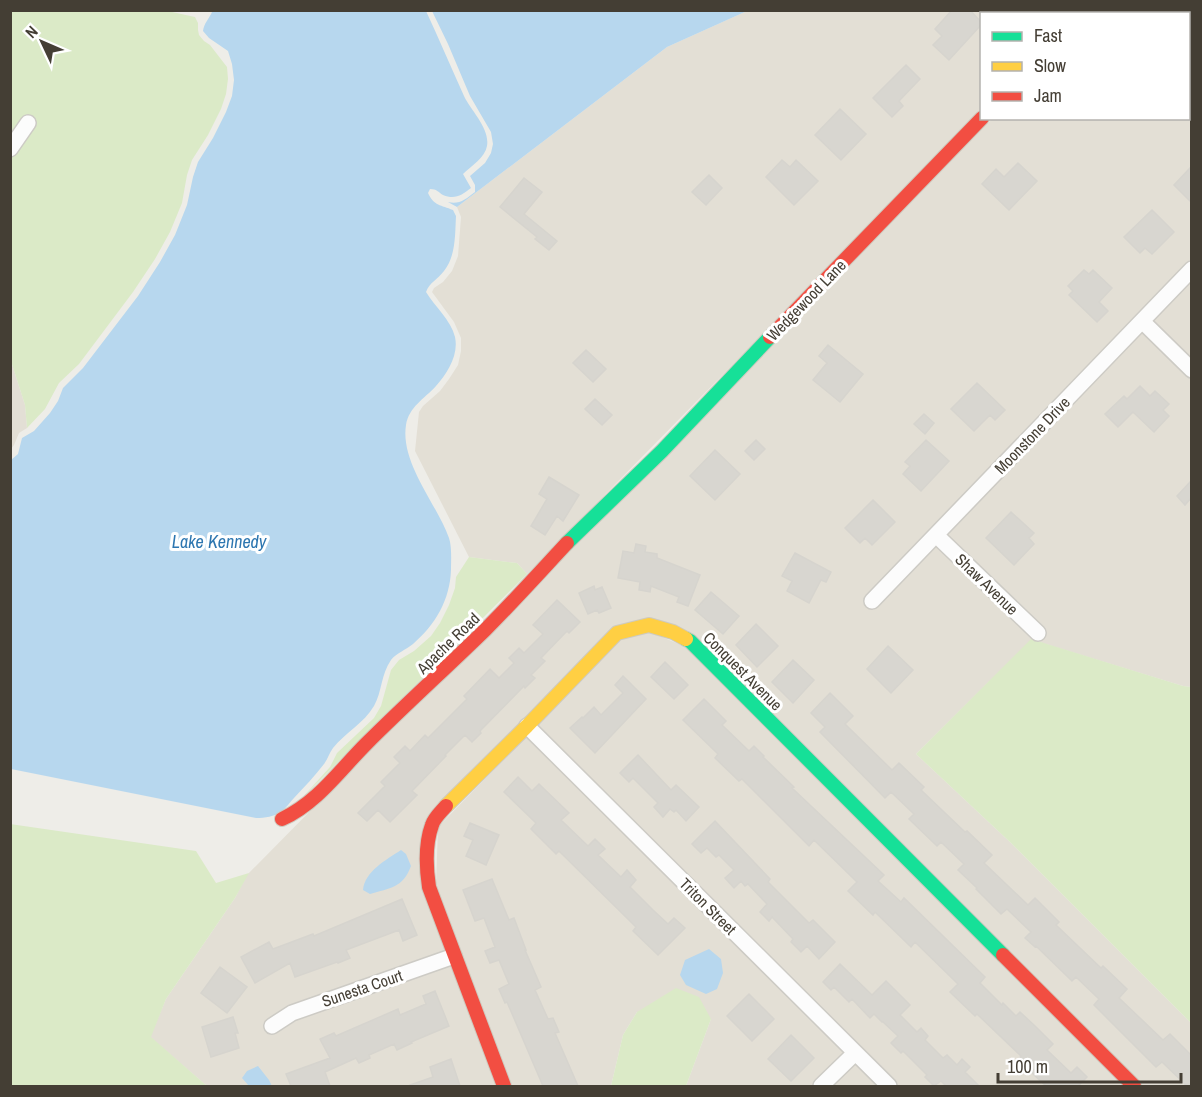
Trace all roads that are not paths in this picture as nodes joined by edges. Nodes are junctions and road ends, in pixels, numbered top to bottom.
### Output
1 (980, 120) edge
2 (28, 123) dead end
3 (10, 149) edge
4 (1191, 269) edge
5 (1142, 321) junction
6 (1191, 370) edge
7 (630, 482) joint
8 (936, 535) junction
9 (872, 601) dead end
10 (1038, 633) dead end
11 (527, 726) junction
12 (282, 819) dead end
13 (454, 956) junction
14 (272, 1026) dead end
15 (855, 1053) junction
16 (504, 1086) edge
17 (821, 1086) edge
18 (889, 1086) edge
19 (1134, 1086) edge

1 - 7 street, Wedgewood Lane
2 - 3 street
4 - 5 street, Moonstone Drive
5 - 6 street
5 - 8 street, Moonstone Drive
7 - 12 street, Apache Road
8 - 9 street, Moonstone Drive
8 - 10 street, Shaw Avenue
11 - 13 street, Conquest Avenue
11 - 15 street, Triton Street
11 - 19 street, Conquest Avenue
13 - 14 street, Sunesta Court
13 - 16 street, Conquest Avenue
15 - 17 street
15 - 18 street, Triton Street

